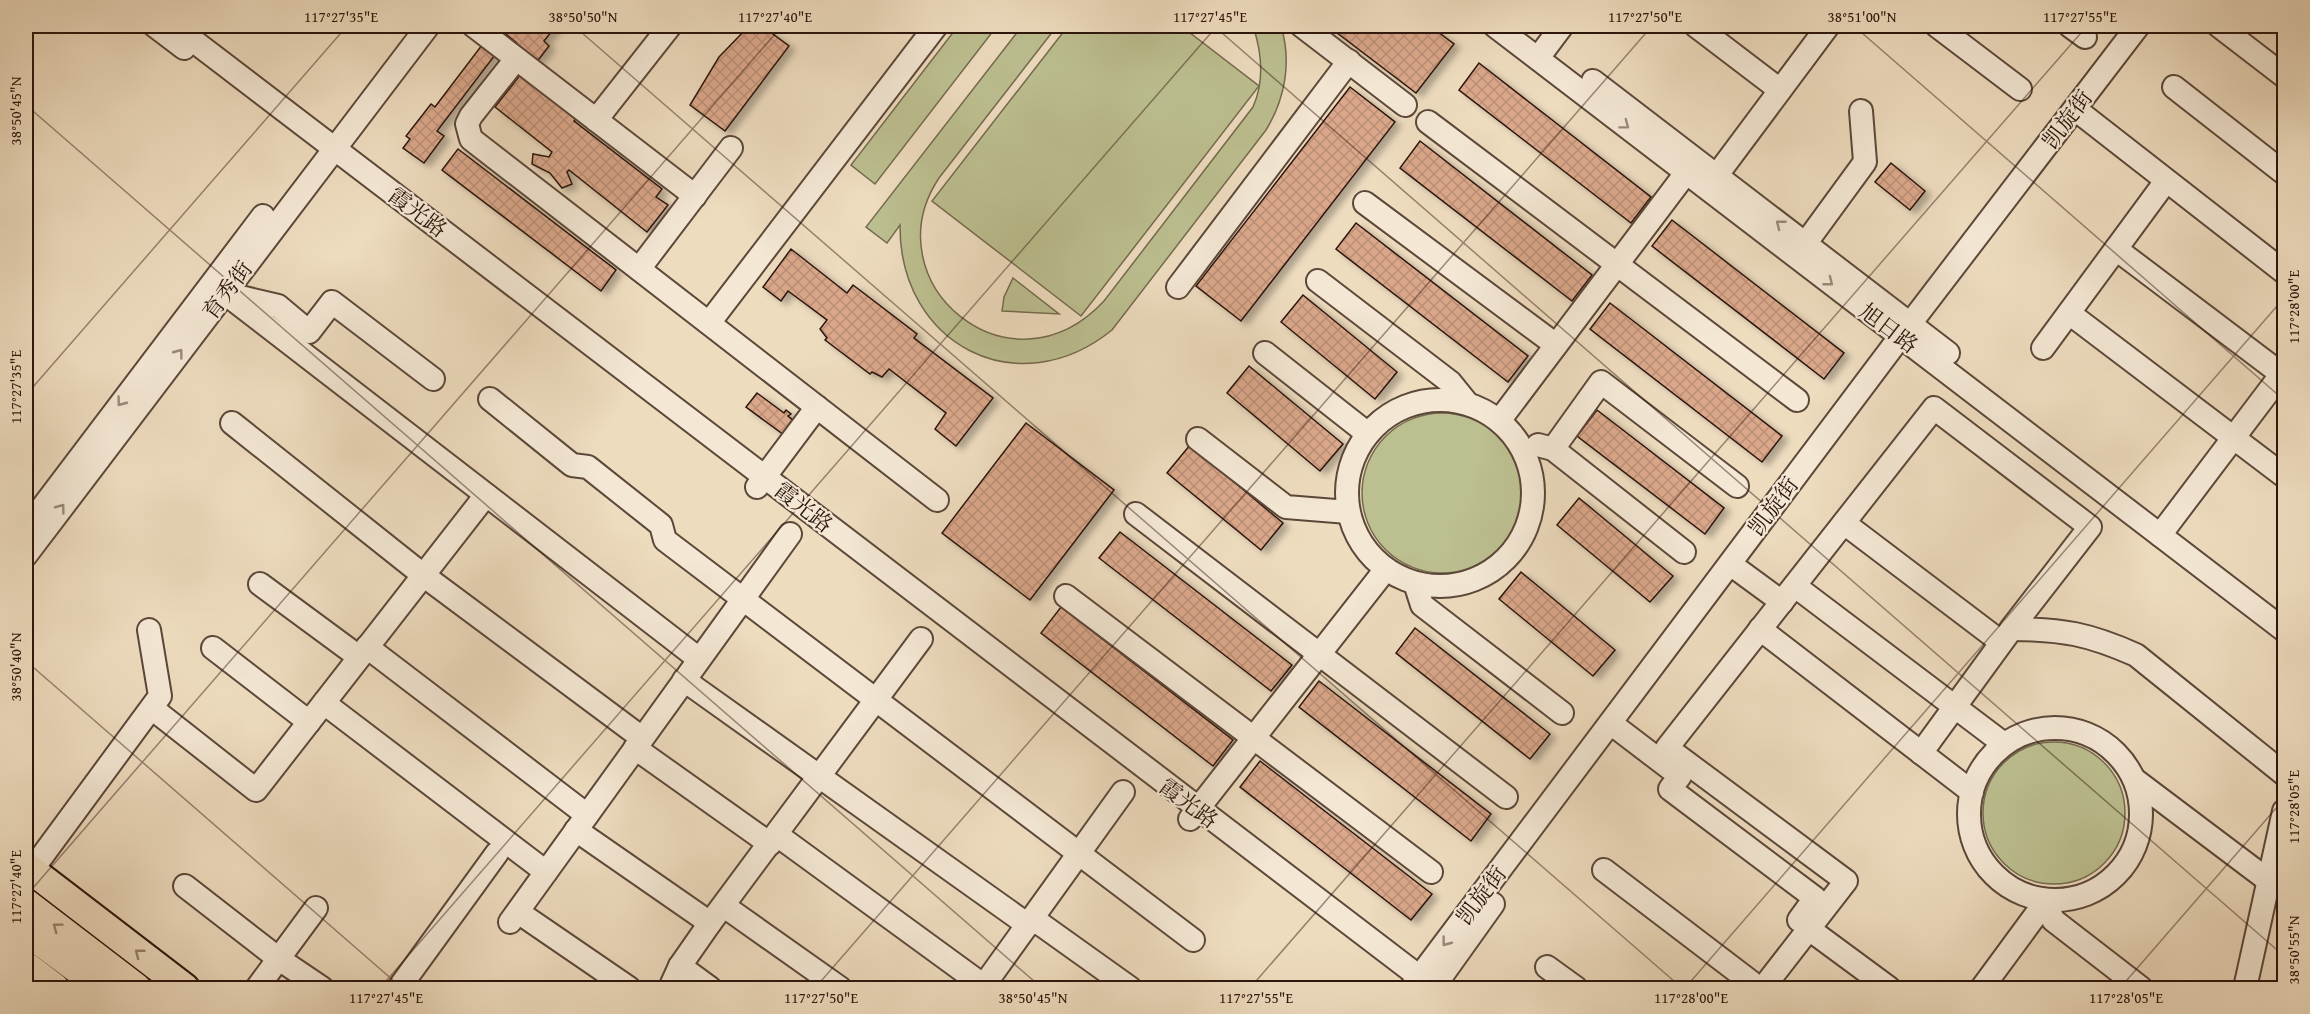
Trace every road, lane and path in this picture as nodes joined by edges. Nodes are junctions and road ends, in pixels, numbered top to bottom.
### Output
1 (154, 26) edge
2 (174, 26) edge
3 (412, 26) edge
4 (428, 26) edge
5 (474, 26) edge
6 (670, 26) edge
7 (936, 26) edge
8 (1302, 26) edge
9 (1495, 26) edge
10 (1520, 26) edge
11 (1562, 26) edge
12 (1696, 26) edge
13 (1828, 26) edge
14 (1937, 26) edge
15 (2138, 26) edge
16 (2154, 26) edge
17 (2219, 26) edge
18 (1542, 52) junction
19 (516, 58) junction
20 (1349, 61) junction
21 (2284, 76) edge
22 (2174, 87) dead end
23 (2020, 89) dead end
24 (1780, 90) junction
25 (1406, 105) dead end
26 (1861, 111) dead end
27 (2084, 117) junction
28 (597, 120) junction
29 (1428, 122) dead end
30 (325, 148) junction
31 (732, 148) dead end
32 (1691, 166) junction
33 (2284, 173) edge
34 (1712, 181) junction
35 (2166, 181) junction
36 (695, 196) junction
37 (1365, 203) dead end
38 (2116, 249) junction
39 (1800, 250) junction
40 (1617, 264) junction
41 (639, 269) junction
42 (2284, 272) edge
43 (1318, 281) dead end
44 (1178, 287) dead end
45 (218, 288) junction
46 (2069, 313) junction
47 (709, 323) junction
48 (1910, 334) junction
49 (1556, 345) junction
50 (2043, 348) dead end
51 (1265, 353) dead end
52 (2284, 374) edge
53 (433, 380) dead end
54 (490, 399) dead end
55 (1797, 400) dead end
56 (1467, 403) junction
57 (817, 407) junction
58 (1499, 421) junction
59 (232, 423) dead end
60 (1368, 434) junction
61 (2234, 437) junction
62 (1198, 439) dead end
63 (1517, 439) junction
64 (1553, 449) junction
65 (2284, 476) edge
66 (761, 482) junction
67 (1737, 486) dead end
68 (486, 495) junction
69 (938, 500) dead end
70 (1348, 512) junction
71 (1136, 514) dead end
72 (1844, 523) junction
73 (26, 529) edge
74 (2164, 529) junction
75 (790, 534) dead end
76 (1684, 552) dead end
77 (26, 555) edge
78 (1386, 569) junction
79 (1737, 569) junction
80 (423, 575) junction
81 (1415, 583) junction
82 (260, 584) dead end
83 (1788, 594) junction
84 (1066, 596) dead end
85 (742, 599) junction
86 (2284, 612) edge
87 (1760, 629) junction
88 (149, 630) dead end
89 (2284, 630) edge
90 (2006, 636) junction
91 (921, 639) dead end
92 (213, 648) dead end
93 (363, 652) junction
94 (1319, 654) junction
95 (699, 659) junction
96 (684, 680) junction
97 (875, 701) junction
98 (324, 702) junction
99 (1954, 706) junction
100 (158, 713) dead end
101 (1562, 713) dead end
102 (309, 722) junction
103 (1617, 728) junction
104 (1253, 738) junction
105 (638, 743) junction
106 (2004, 744) junction
107 (1921, 753) junction
108 (2284, 774) edge
109 (819, 777) junction
110 (2135, 780) junction
111 (1123, 792) dead end
112 (1972, 792) junction
113 (1506, 797) dead end
114 (2284, 811) edge
115 (1194, 814) junction
116 (582, 822) junction
117 (773, 839) junction
118 (497, 853) dead end
119 (1079, 854) junction
120 (1604, 870) dead end
121 (27, 871) edge
122 (546, 872) junction
123 (1431, 872) dead end
124 (2269, 881) junction
125 (185, 886) dead end
126 (2046, 901) junction
127 (26, 903) edge
128 (316, 908) dead end
129 (717, 914) junction
130 (1030, 922) junction
131 (1809, 929) junction
132 (26, 931) edge
133 (1193, 940) dead end
134 (279, 958) junction
135 (26, 966) edge
136 (680, 966) junction
137 (1547, 967) dead end
138 (1754, 986) edge
139 (983, 987) edge
140 (1422, 987) edge
141 (55, 988) edge
142 (103, 988) edge
143 (137, 988) edge
144 (185, 988) edge
145 (257, 988) edge
146 (322, 988) edge
147 (399, 988) edge
148 (629, 988) edge
149 (670, 988) edge
150 (710, 988) edge
151 (840, 988) edge
152 (1130, 988) edge
153 (1576, 988) edge
154 (1889, 988) edge
155 (1982, 988) edge
156 (2141, 988) edge
157 (2245, 988) edge

1 - 30 street, 霞光路
2 - 30 street, 霞光路
3 - 30 street, 育秀街
4 - 30 street, 育秀街
5 - 19 street
6 - 28 street
7 - 47 street
8 - 20 street
9 - 18 street, 旭日路
10 - 18 street, 旭日路
11 - 18 street
12 - 24 street
13 - 24 street
14 - 23 street
15 - 48 street, 凯旋街
16 - 27 street, 凯旋街
17 - 21 street
18 - 32 street, 旭日路
19 - 28 street
19 - 41 street
20 - 25 street
20 - 44 street
22 - 33 street
24 - 34 street
26 - 39 street
27 - 35 street
27 - 48 street, 凯旋街
28 - 36 street
29 - 40 street
30 - 45 street, 育秀街
30 - 66 street, 霞光路
31 - 36 street
32 - 34 street, 旭日路
32 - 40 street
34 - 39 street, 旭日路
35 - 38 street
35 - 42 street
36 - 41 street
37 - 49 street
38 - 46 street
38 - 52 street
39 - 48 street, 旭日路
40 - 49 street
40 - 55 street
41 - 47 street
43 - 56 street
45 - 53 street
45 - 68 street
45 -> 73 street, 育秀街
77 -> 45 street, 育秀街
46 - 50 street
46 - 61 street
47 - 57 street
48 - 74 street, 旭日路
48 - 79 street, 凯旋街
48 -> 140 street, 凯旋街
49 - 58 street
51 - 60 street
52 - 61 street
54 - 85 street
56 - 58 street
56 - 60 street
57 - 66 street
57 - 69 street
58 - 63 street
59 - 80 street
60 - 70 street
61 - 65 street
61 - 74 street
62 - 70 street
63 - 64 street
63 - 81 street
64 - 67 street
64 - 76 street
66 - 115 street, 霞光路
68 - 80 street
68 - 95 street
70 - 78 street
71 - 94 street
72 - 83 street
72 - 90 street
72 - 90 street
74 - 86 street, 旭日路
74 - 89 street, 旭日路
75 - 85 street
78 - 81 street
78 - 94 street
79 - 83 street
79 - 103 street, 凯旋街
80 - 93 street
80 - 105 street
81 - 101 street
82 - 93 street
83 - 87 street
83 - 99 street
84 - 104 street
85 - 95 street
85 - 97 street
87 - 107 street
87 - 131 street
88 - 121 street
90 - 99 street
90 - 108 street
91 - 97 street
92 - 102 street
93 - 98 street
93 - 116 street
94 - 104 street
94 - 113 street
95 - 96 street
96 - 105 street
96 - 109 street
97 - 109 street
97 - 119 street
98 - 102 street
98 - 122 street
99 - 106 street
99 - 107 street
100 - 102 street
103 - 138 street
103 - 140 street, 凯旋街
104 - 115 street
104 - 123 street
105 - 116 street
105 - 117 street
106 - 110 street
106 - 112 street
107 - 112 street
109 - 117 street
109 - 130 street
110 - 124 street
110 - 126 street
111 - 119 street
112 - 126 street
114 - 124 street
115 - 140 street, 霞光路
116 - 122 street
116 - 129 street
117 - 129 street
117 - 139 street
118 - 147 street
119 - 130 street
119 - 133 street
120 - 138 street
144 -> 121 main road
122 - 148 street
124 - 157 street
125 - 134 street
126 - 155 street
126 - 156 street
143 -> 127 main road
128 - 134 street
129 - 136 street
129 - 151 street
130 - 139 street
130 - 152 street
131 - 138 street
131 - 154 street
132 - 142 main road
134 - 145 street
134 - 146 street
135 - 141 main road
136 - 149 street
136 - 150 street
137 - 153 street

